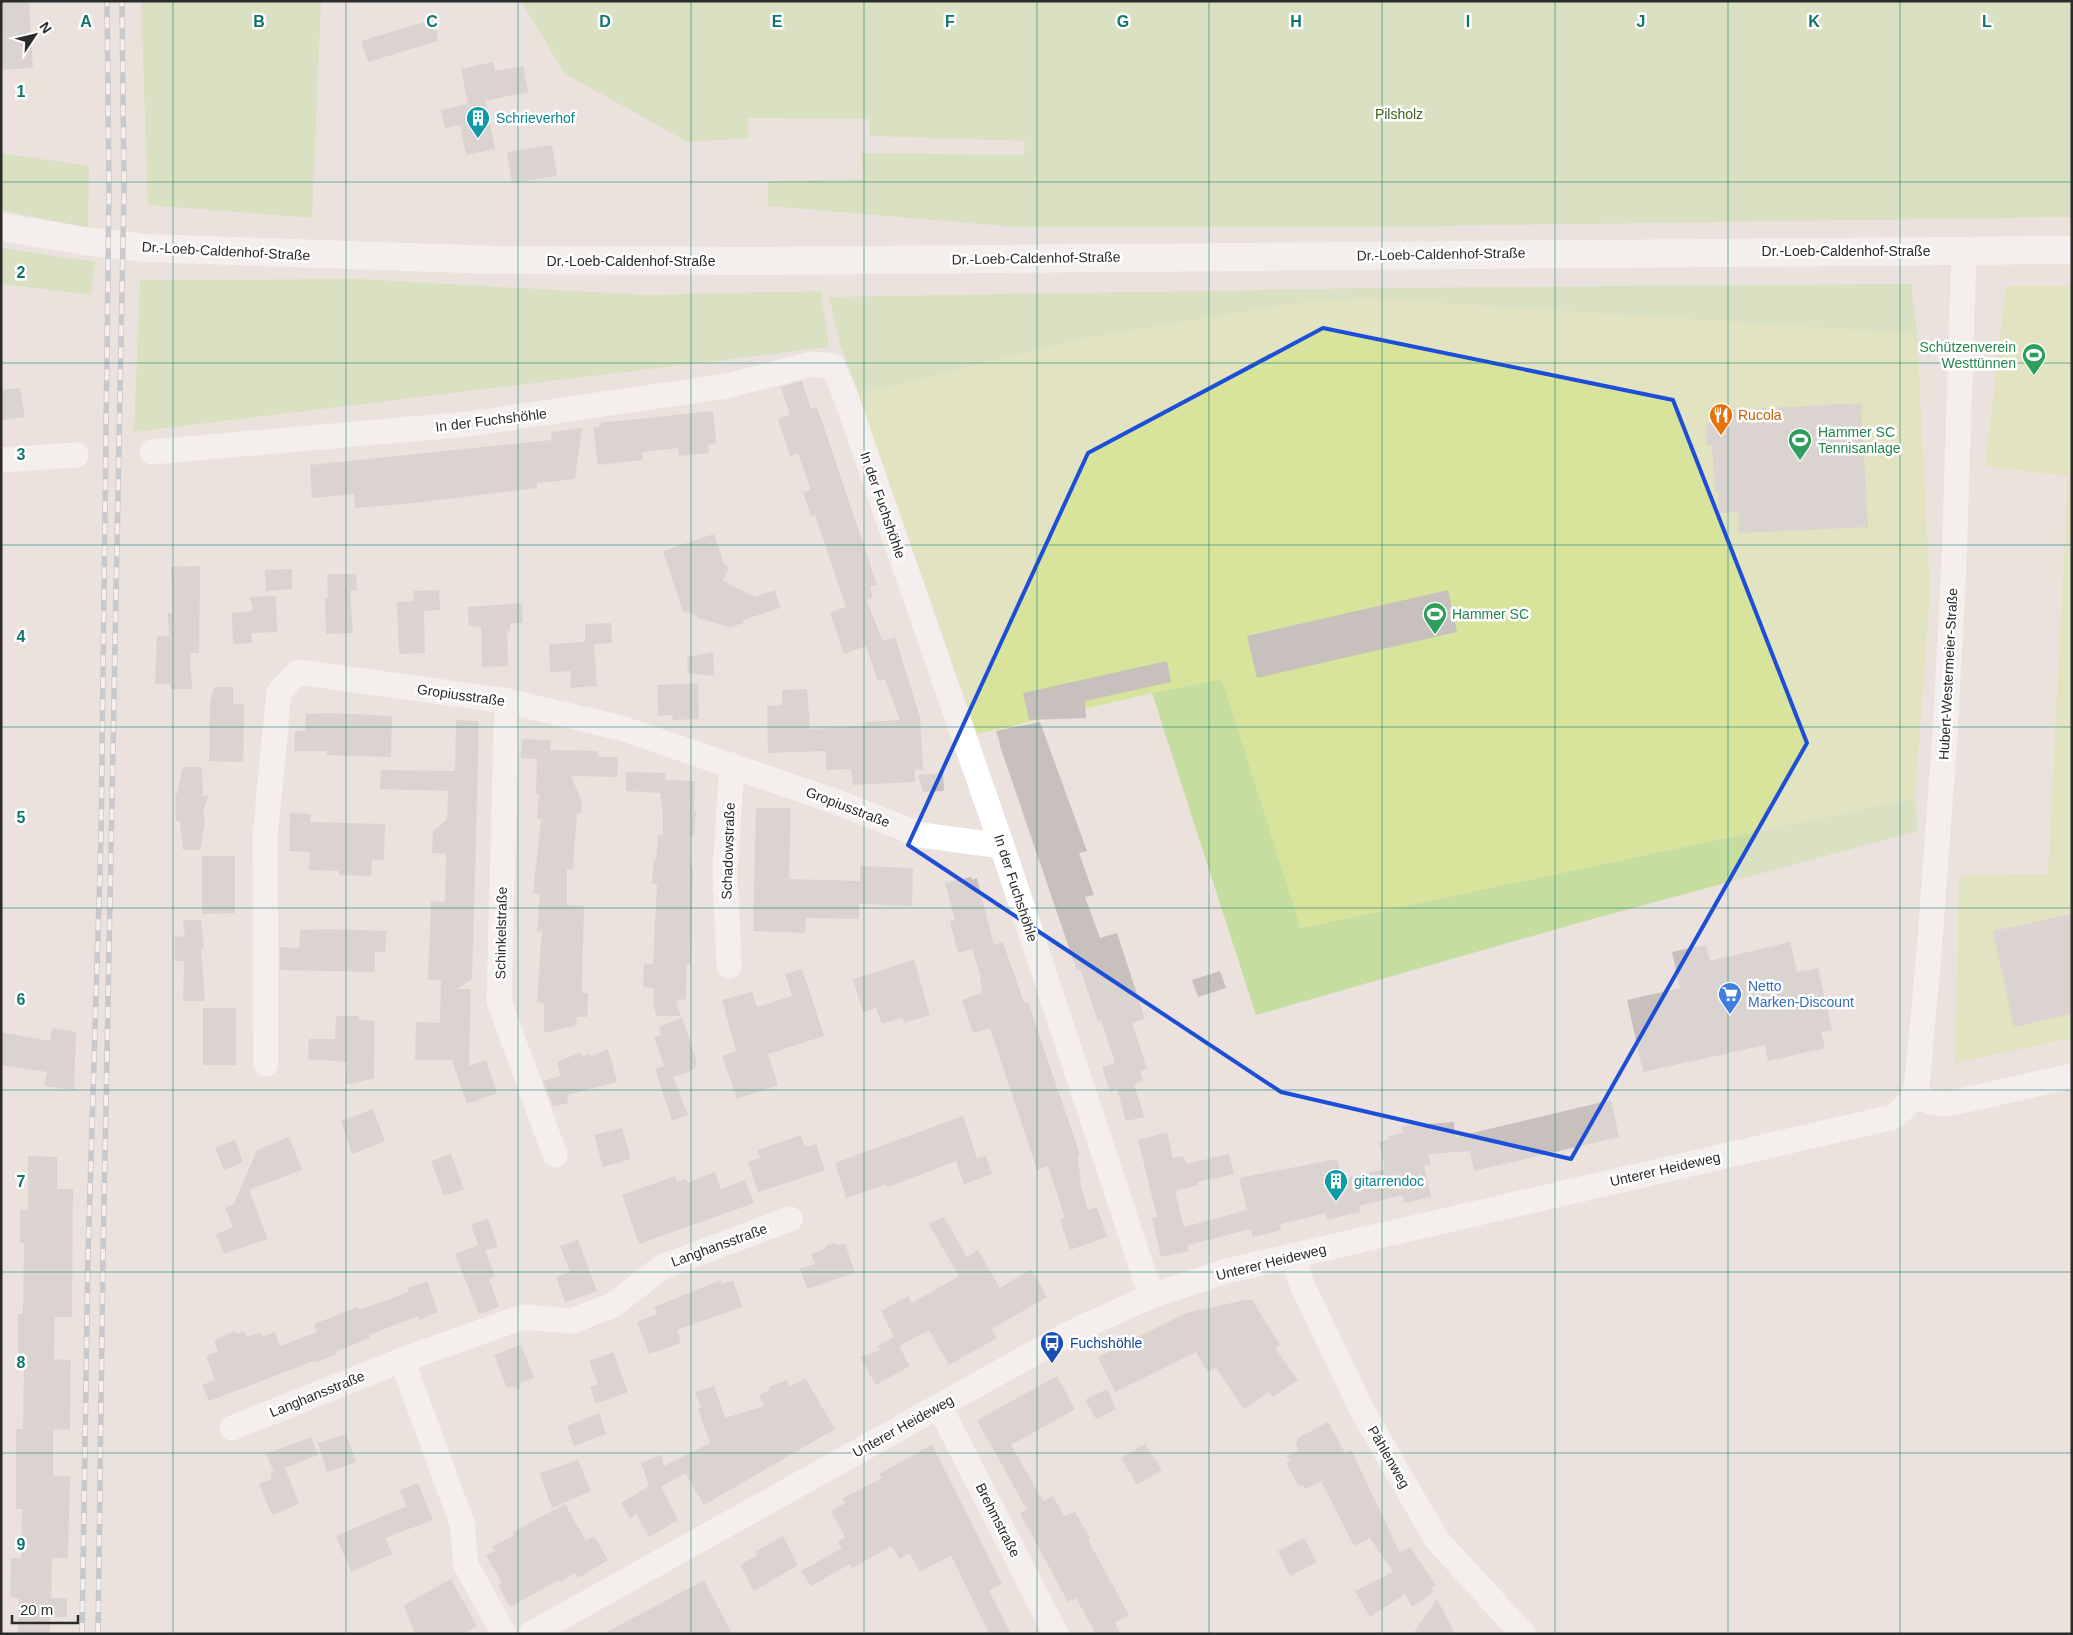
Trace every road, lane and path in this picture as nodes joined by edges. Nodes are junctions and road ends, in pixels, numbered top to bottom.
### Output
1 (1, 227) edge
2 (1964, 250) junction
3 (2072, 250) edge
4 (152, 452) dead end
5 (76, 455) dead end
6 (1, 460) edge
7 (507, 701) junction
8 (732, 765) junction
9 (1002, 846) junction
10 (729, 966) dead end
11 (266, 1064) dead end
12 (2072, 1076) edge
13 (1914, 1096) junction
14 (555, 1155) dead end
15 (790, 1219) dead end
16 (1292, 1256) junction
17 (1151, 1296) junction
18 (402, 1360) junction
19 (939, 1406) junction
20 (232, 1428) dead end
21 (504, 1634) edge
22 (531, 1634) edge
23 (1056, 1634) edge
24 (1523, 1634) edge

1 - 2 main road, Dr.-Loeb-Caldenhof-Straße
2 - 3 main road, Dr.-Loeb-Caldenhof-Straße
2 - 13 street, Hubert-Westermeier-Straße
4 - 9 street, In der Fuchshöhle
5 - 6 street
7 - 8 street, Gropiusstraße
7 - 11 street, Gropiusstraße
7 - 14 street, Schinkelstraße
8 - 9 street, Gropiusstraße
8 - 10 street, Schadowstraße
9 - 17 street, In der Fuchshöhle
12 - 13 street
13 - 16 street, Unterer Heideweg
15 - 18 street, Langhansstraße
16 - 17 street, Unterer Heideweg
16 - 24 street, Pählenweg
17 - 19 street, Unterer Heideweg
18 - 20 street, Langhansstraße
18 - 21 street
19 - 22 street, Unterer Heideweg
19 - 23 street, Brehmstraße

